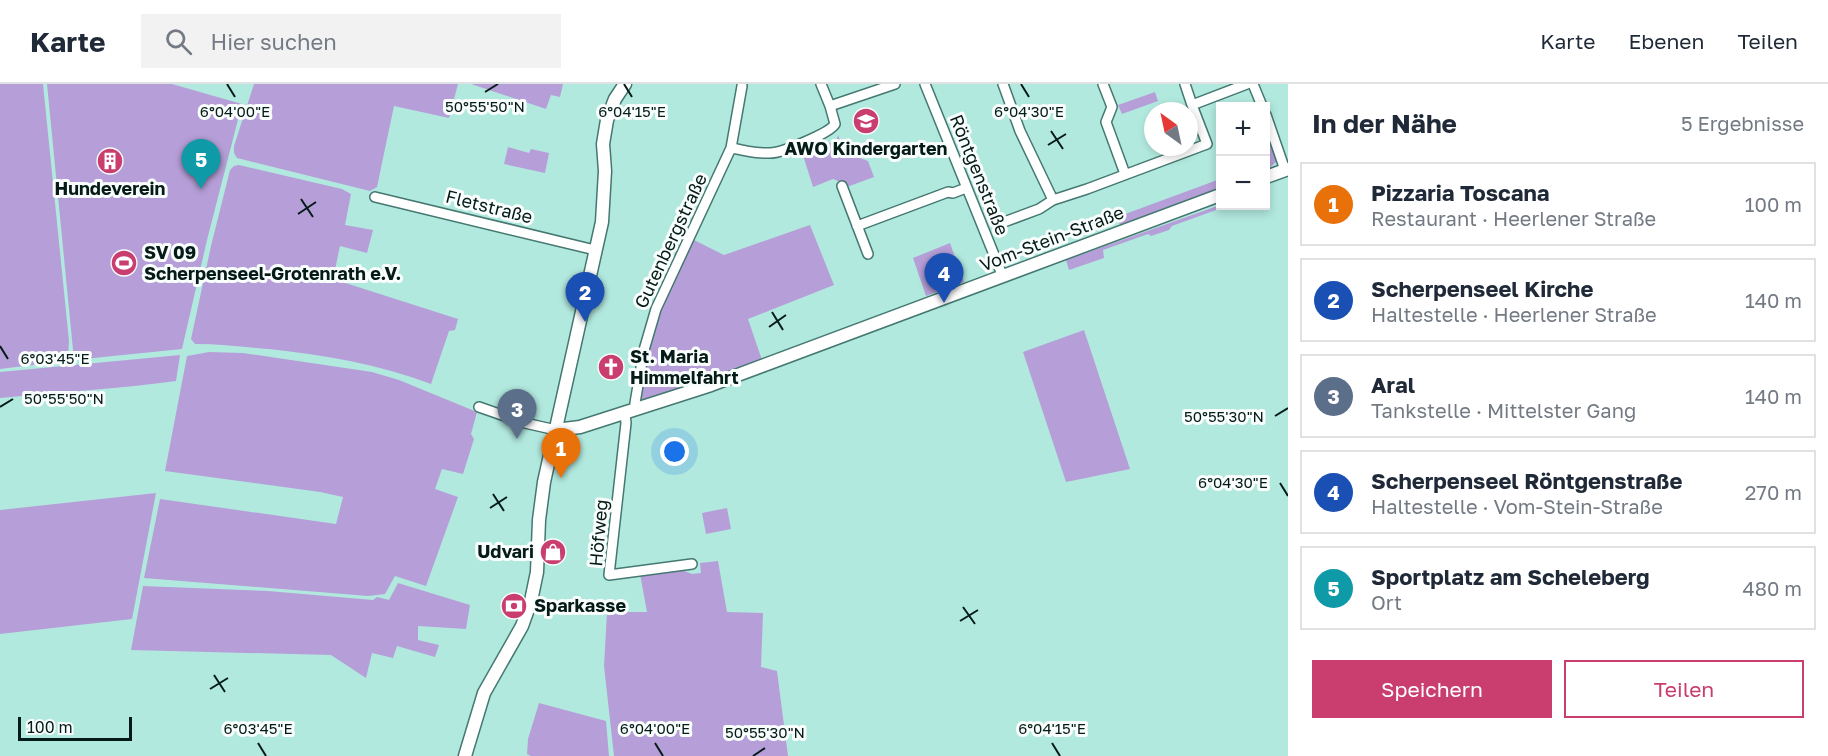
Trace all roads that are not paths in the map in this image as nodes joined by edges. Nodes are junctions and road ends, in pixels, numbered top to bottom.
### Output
1 (625, 84) edge
2 (821, 84) edge
3 (895, 84) edge
4 (925, 84) edge
5 (1003, 84) edge
6 (1103, 84) edge
7 (1185, 84) edge
8 (1247, 84) edge
9 (1253, 84) edge
10 (742, 86) dead end
11 (1191, 102) edge
12 (1260, 102) edge
13 (1198, 103) edge
14 (830, 106) junction
15 (1198, 121) edge
16 (1270, 125) edge
17 (1198, 147) edge
18 (731, 148) junction
19 (1174, 156) edge
20 (1287, 169) edge
21 (1125, 174) junction
22 (1270, 175) edge
23 (842, 186) dead end
24 (966, 188) junction
25 (375, 197) dead end
26 (1216, 197) edge
27 (1053, 200) junction
28 (1004, 222) dead end
29 (857, 226) junction
30 (595, 250) junction
31 (868, 254) dead end
32 (1003, 277) junction
33 (479, 407) dead end
34 (631, 412) junction
35 (556, 430) junction
36 (692, 564) dead end
37 (465, 756) edge

1 - 30 main road
2 - 14 street
3 - 14 street
4 - 24 street, Röntgenstraße
5 - 27 street
6 - 21 street
7 - 11 street
8 - 13 street
9 - 12 street
10 - 18 street, Gutenbergstraße
14 - 18 street
15 - 17 street
16 - 20 street
18 - 34 street, Gutenbergstraße
19 - 21 street
20 - 22 main road
21 - 27 street
23 - 29 street
24 - 29 street
24 - 32 street, Röntgenstraße
25 - 30 street, Fletstraße
26 - 32 main road, Vom-Stein-Straße
27 - 28 street
29 - 31 street
30 - 35 main road
32 - 34 main road, Vom-Stein-Straße
33 - 35 street
34 - 35 main road, Vom-Stein-Straße
34 - 36 street, Höfweg
35 - 37 main road

